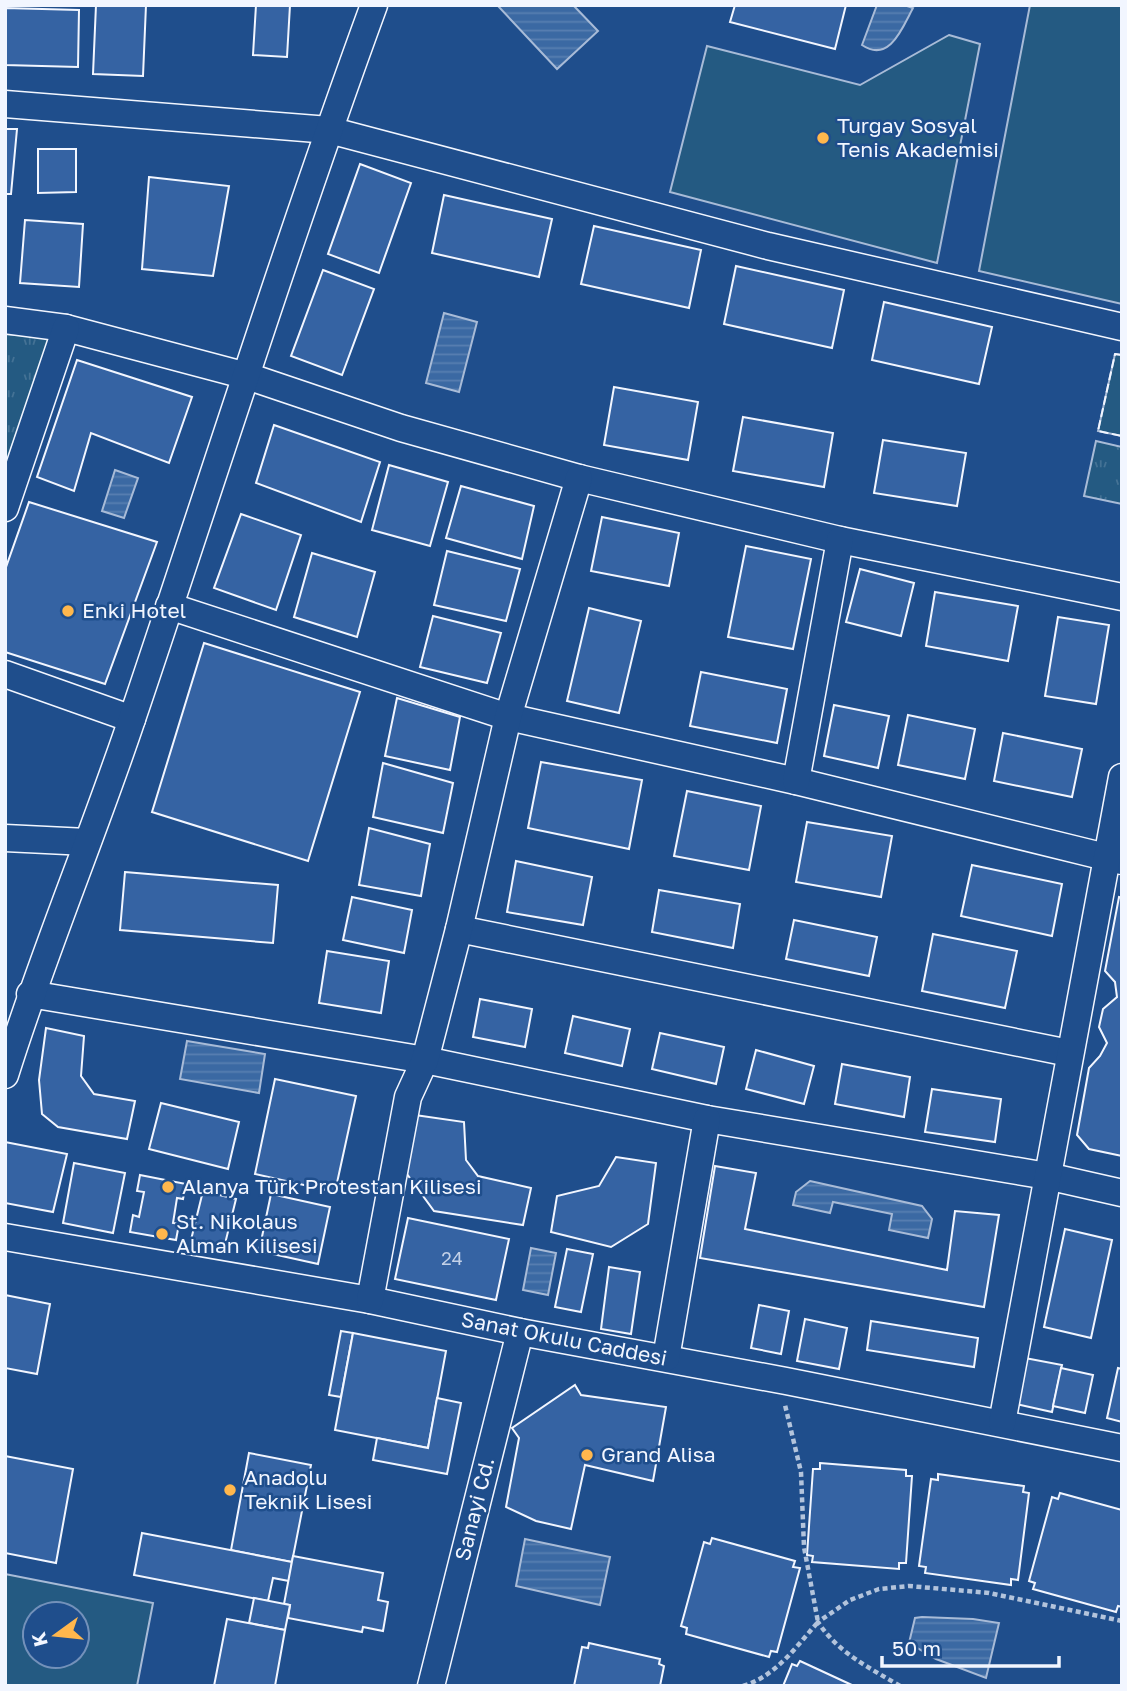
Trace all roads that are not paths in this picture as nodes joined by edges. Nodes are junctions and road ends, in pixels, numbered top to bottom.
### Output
1 (374, 5) edge
2 (5, 104) edge
3 (328, 130) junction
4 (5, 320) edge
5 (1122, 327) edge
6 (66, 328) junction
7 (247, 376) junction
8 (579, 478) junction
9 (5, 508) edge
10 (840, 540) junction
11 (1122, 597) edge
12 (169, 606) junction
13 (5, 674) edge
14 (508, 717) junction
15 (132, 719) junction
16 (1122, 777) edge
17 (796, 781) junction
18 (5, 838) edge
19 (87, 842) junction
20 (1115, 860) edge
21 (459, 929) junction
22 (30, 994) junction
23 (12, 1031) edge
24 (1069, 1053) junction
25 (425, 1060) junction
26 (5, 1074) edge
27 (708, 1119) junction
28 (1046, 1176) junction
29 (1122, 1193) edge
30 (5, 1237) edge
31 (370, 1300) junction
32 (520, 1332) junction
33 (666, 1358) junction
34 (1002, 1423) junction
35 (1122, 1448) edge
36 (431, 1686) edge

1 - 3 street
2 - 3 street
3 - 5 street
3 - 7 street
4 - 6 street
6 - 7 street
6 - 9 street
7 - 8 street
7 - 12 street
8 - 10 street
8 - 14 street
10 - 11 street
10 - 17 street
12 - 14 street
12 - 15 street
13 - 15 street
14 - 17 street
14 - 21 street
15 - 19 street
16 - 20 street
17 - 20 street
18 - 19 street
19 - 22 street
20 - 24 street
21 - 24 street
21 - 25 street
22 - 23 street
22 - 25 street
23 - 26 street
24 - 28 street
25 - 27 street
25 - 31 street
27 - 28 street
27 - 33 street
28 - 29 street
28 - 34 street
30 - 31 street, Sanat Okulu Caddesi
31 - 32 street, Sanat Okulu Caddesi
32 - 33 street, Sanat Okulu Caddesi
32 - 36 street, Sanayi Cd.
33 - 34 street, Sanat Okulu Caddesi
34 - 35 street, Sanat Okulu Caddesi

